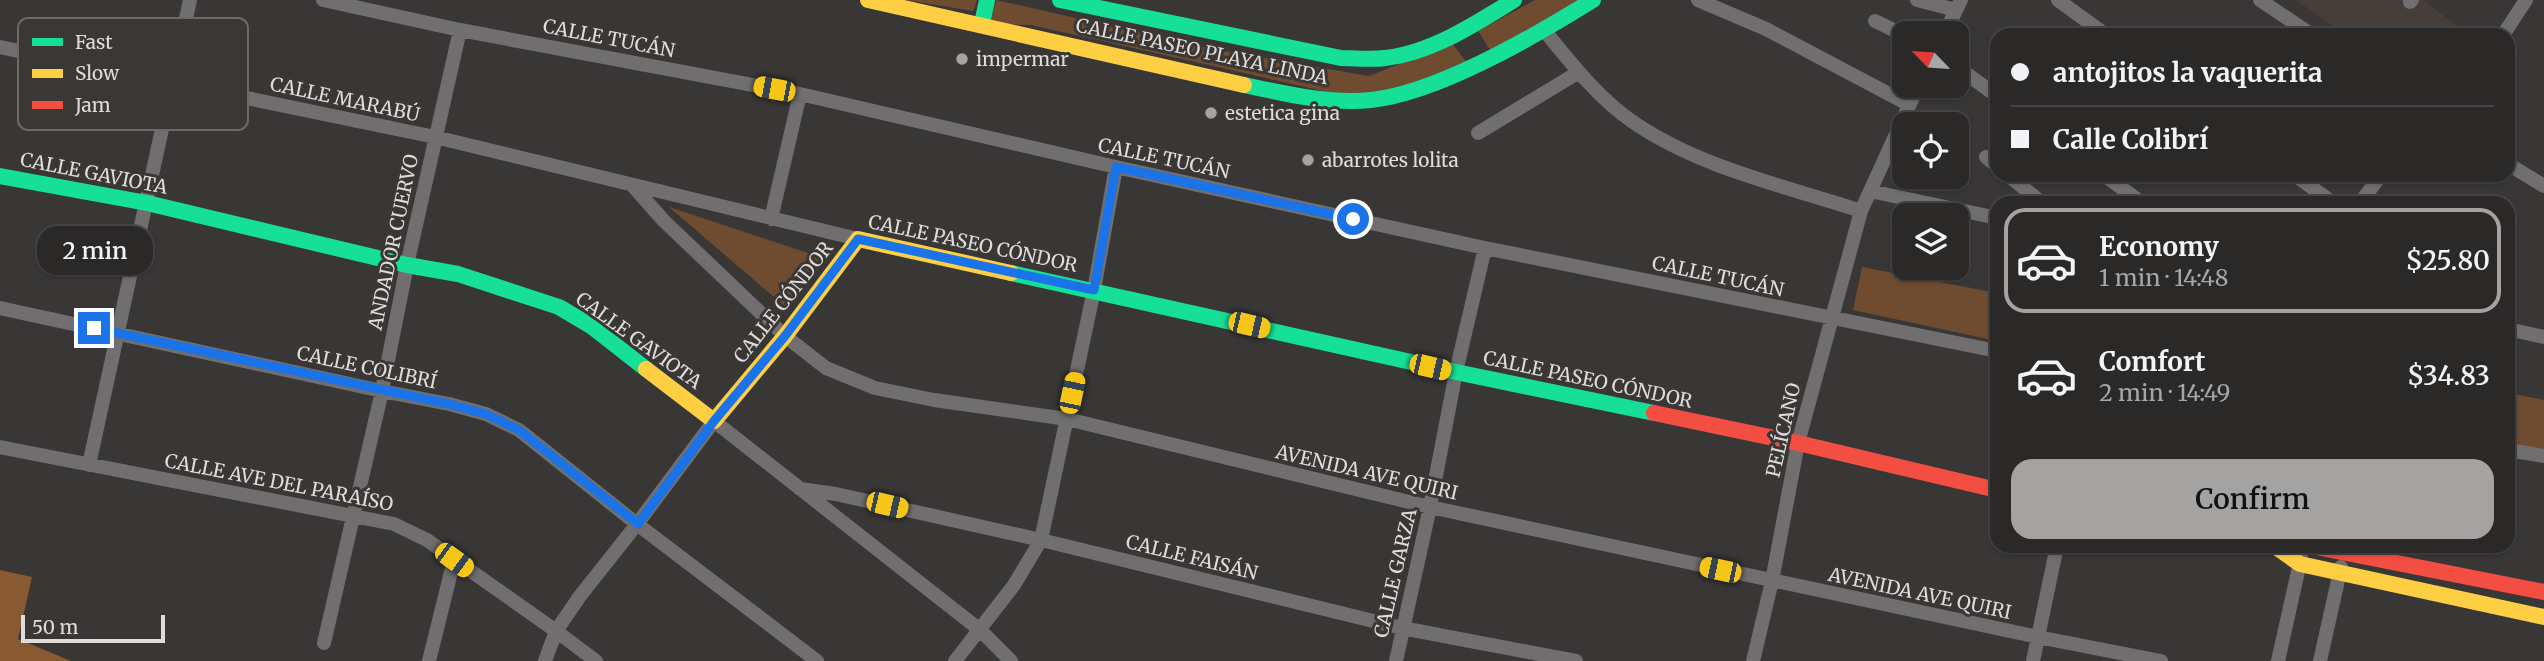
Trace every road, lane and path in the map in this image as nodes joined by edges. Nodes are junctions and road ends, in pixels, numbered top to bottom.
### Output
1 (190, 0) edge
2 (323, 0) edge
3 (868, 0) edge
4 (987, 0) edge
5 (1060, 0) edge
6 (1514, 0) edge
7 (1593, 0) edge
8 (1698, 0) edge
9 (1917, 0) edge
10 (2058, 0) edge
11 (2260, 0) edge
12 (2526, 0) edge
13 (1958, 5) edge
14 (186, 18) edge
15 (1875, 21) dead end
16 (1951, 21) edge
17 (982, 24) junction
18 (2096, 28) edge
19 (2302, 28) edge
20 (2508, 28) edge
21 (1892, 29) edge
22 (460, 30) junction
23 (1544, 30) junction
24 (1473, 46) junction
25 (0, 47) edge
26 (18, 51) edge
27 (1579, 72) junction
28 (1969, 76) edge
29 (1990, 91) edge
30 (800, 94) junction
31 (1911, 98) edge
32 (248, 99) edge
33 (1908, 104) junction
34 (162, 130) edge
35 (1479, 133) dead end
36 (435, 137) junction
37 (1116, 167) junction
38 (2515, 168) edge
39 (0, 177) edge
40 (2016, 182) edge
41 (2114, 182) edge
42 (2304, 182) edge
43 (633, 186) junction
44 (2544, 186) edge
45 (1870, 191) junction
46 (2034, 196) edge
47 (2132, 196) edge
48 (2324, 196) edge
49 (147, 203) junction
50 (1861, 211) junction
51 (1990, 217) edge
52 (771, 219) junction
53 (858, 239) junction
54 (1485, 248) junction
55 (407, 265) junction
56 (1094, 290) junction
57 (0, 307) edge
58 (1830, 319) junction
59 (2515, 331) edge
60 (118, 334) junction
61 (785, 336) junction
62 (2544, 337) edge
63 (1990, 350) edge
64 (1456, 373) junction
65 (382, 391) junction
66 (1067, 419) junction
67 (714, 421) junction
68 (1798, 443) junction
69 (0, 447) edge
70 (2515, 451) edge
71 (2544, 456) edge
72 (89, 464) junction
73 (1990, 488) edge
74 (800, 489) junction
75 (1430, 507) junction
76 (354, 514) junction
77 (638, 524) junction
78 (1041, 540) junction
79 (2056, 553) edge
80 (2284, 553) edge
81 (2302, 553) edge
82 (2344, 553) edge
83 (2364, 553) edge
84 (454, 560) junction
85 (2300, 564) junction
86 (2340, 573) junction
87 (1772, 581) junction
88 (2544, 592) edge
89 (2544, 617) edge
90 (1402, 628) junction
91 (980, 630) junction
92 (556, 631) junction
93 (2038, 638) junction
94 (324, 643) dead end
95 (429, 661) edge
96 (545, 661) edge
97 (596, 661) edge
98 (817, 661) edge
99 (956, 661) edge
100 (1011, 661) edge
101 (1396, 661) edge
102 (1576, 661) edge
103 (1753, 661) edge
104 (2032, 661) edge
105 (2161, 661) edge
106 (2278, 661) edge
107 (2320, 661) edge

1 - 14 street
2 - 22 street, CALLE TUCÁN
3 - 17 street, CALLE PASEO PLAYA LINDA
4 - 17 street
5 - 24 street, CALLE PASEO PLAYA LINDA
6 - 24 street, CALLE PASEO PLAYA LINDA
7 - 23 street, CALLE PASEO PLAYA LINDA
8 - 33 street
9 - 13 street
10 - 18 street
11 - 19 street
12 - 20 street
13 - 16 street
15 - 21 street
17 - 24 street, CALLE PASEO PLAYA LINDA
22 - 30 street, CALLE TUCÁN
22 - 36 street, ANDADOR CUERVO
23 - 24 street, CALLE PASEO PLAYA LINDA
23 - 27 street
25 - 26 street, CALLE MARABÚ
27 - 35 street
27 - 50 street
28 - 29 street
30 - 37 street, CALLE TUCÁN
30 - 52 street
31 - 33 street
32 - 36 street, CALLE MARABÚ
33 - 45 street
34 - 49 street
36 - 43 street, CALLE PASEO CÓNDOR
36 - 55 street, ANDADOR CUERVO
37 - 54 street, CALLE TUCÁN
37 - 56 street
38 - 44 street
39 - 49 street, CALLE GAVIOTA
40 - 46 street
41 - 47 street
42 - 48 street
43 - 52 street, CALLE PASEO CÓNDOR
43 - 61 street, AVENIDA AVE QUIRI
45 - 50 street
45 - 51 street
49 - 55 street, CALLE GAVIOTA
49 - 60 street
50 - 58 street, PELÍCANO
52 - 53 street, CALLE PASEO CÓNDOR
53 - 56 street, CALLE PASEO CÓNDOR
53 - 61 street, CALLE CÓNDOR
54 - 58 street, CALLE TUCÁN
54 - 64 street, CALLE GARZA
55 - 65 street, ANDADOR CUERVO
55 - 67 street, CALLE GAVIOTA
56 - 64 street, CALLE PASEO CÓNDOR
56 - 66 street
57 - 60 street, CALLE COLIBRÍ
58 - 63 street, CALLE TUCÁN
58 - 68 street, PELÍCANO
59 - 62 street
60 - 65 street, CALLE COLIBRÍ
60 - 72 street
61 - 66 street, AVENIDA AVE QUIRI
61 - 67 street, CALLE CÓNDOR
64 - 68 street, CALLE PASEO CÓNDOR
64 - 75 street, CALLE GARZA
65 - 76 street, ANDADOR CUERVO
65 - 77 street, CALLE COLIBRÍ
66 - 75 street, AVENIDA AVE QUIRI
66 - 78 street
67 - 74 street, CALLE GAVIOTA
67 - 77 street, CALLE CÓNDOR
68 - 73 street, CALLE PASEO CÓNDOR
68 - 87 street, PELÍCANO
69 - 72 street, CALLE AVE DEL PARAÍSO
70 - 71 street
72 - 76 street, CALLE AVE DEL PARAÍSO
74 - 78 street, CALLE FAISÁN
74 - 91 street, CALLE GAVIOTA
75 - 87 street, AVENIDA AVE QUIRI
75 - 90 street, CALLE GARZA
76 - 84 street, CALLE AVE DEL PARAÍSO
76 - 94 street, ANDADOR CUERVO
77 - 92 street, CALLE CÓNDOR
77 - 98 street, CALLE COLIBRÍ
78 - 90 street, CALLE FAISÁN
78 - 91 street
79 - 93 street
80 - 85 street
81 - 85 street
82 - 86 street
83 - 88 street
84 - 92 street, CALLE AVE DEL PARAÍSO
84 - 95 street
85 - 86 street
85 - 106 street
86 - 89 street
86 - 107 street
87 - 93 street, AVENIDA AVE QUIRI
87 - 103 street, PELÍCANO
90 - 101 street, CALLE GARZA
90 - 102 street, CALLE FAISÁN
91 - 99 street
91 - 100 street, CALLE GAVIOTA
92 - 96 street, CALLE CÓNDOR
92 - 97 street, CALLE AVE DEL PARAÍSO
93 - 104 street
93 - 105 street, AVENIDA AVE QUIRI

